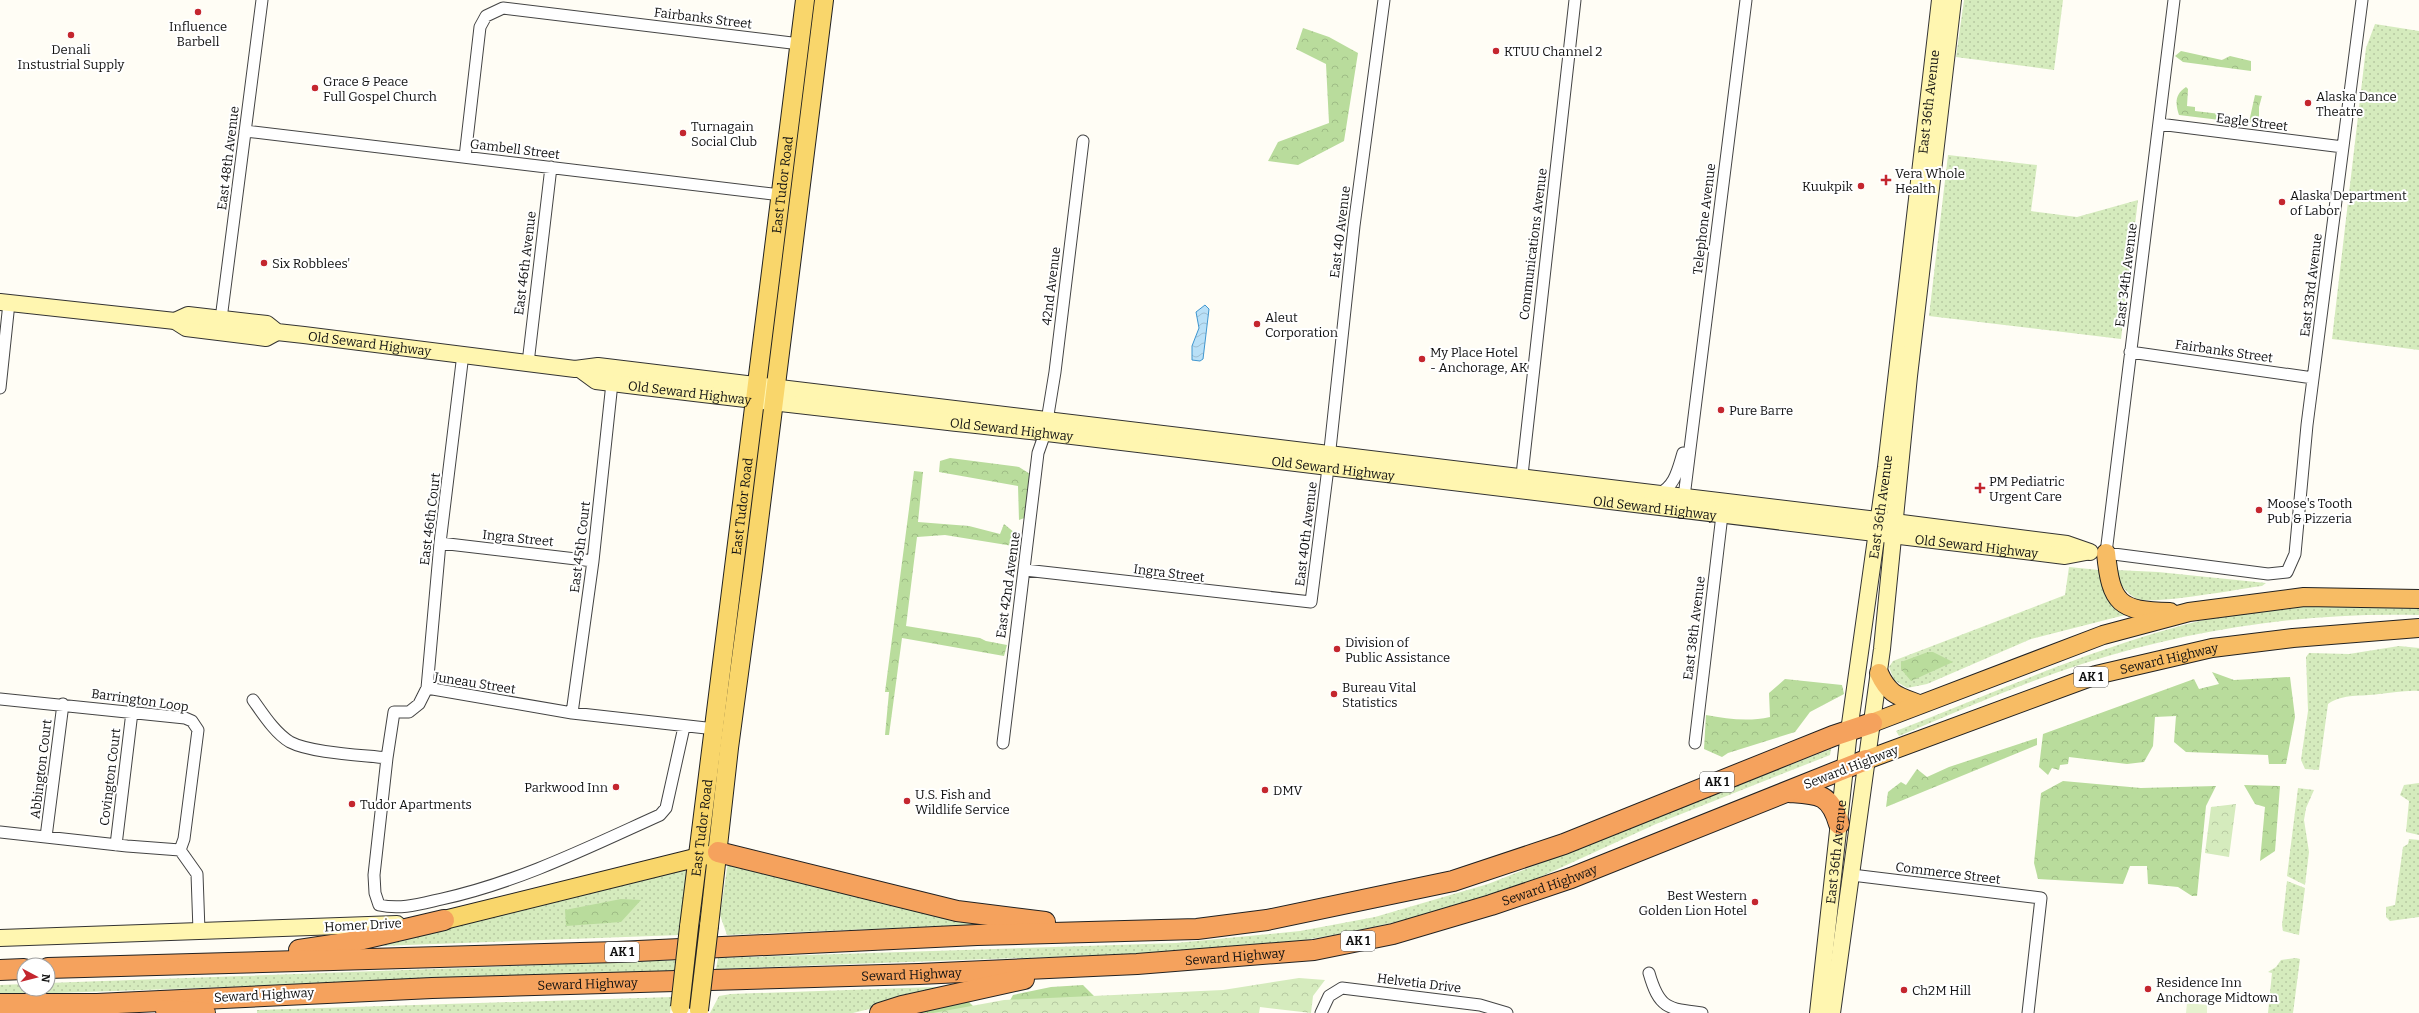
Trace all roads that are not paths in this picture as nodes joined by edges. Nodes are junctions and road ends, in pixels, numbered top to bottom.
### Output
1 (262, 0) edge
2 (805, 0) edge
3 (824, 0) edge
4 (1384, 0) edge
5 (1575, 0) edge
6 (1746, 0) edge
7 (1940, 0) edge
8 (1954, 0) edge
9 (2174, 0) edge
10 (2362, 0) edge
11 (800, 44) junction
12 (2159, 124) junction
13 (245, 131) junction
14 (1083, 141) dead end
15 (2343, 147) junction
16 (465, 157) junction
17 (551, 167) junction
18 (781, 195) junction
19 (1914, 222) junction
20 (4, 302) edge
21 (1918, 305) junction
22 (221, 319) junction
23 (175, 321) junction
24 (203, 331) junction
25 (277, 332) junction
26 (2130, 352) junction
27 (463, 354) junction
28 (528, 362) junction
29 (581, 370) junction
30 (2314, 378) junction
31 (612, 383) junction
32 (0, 388) edge
33 (757, 393) junction
34 (775, 396) junction
35 (1046, 427) junction
36 (1690, 442) junction
37 (1329, 462) junction
38 (1520, 484) junction
39 (1656, 495) junction
40 (1684, 497) junction
41 (1620, 503) junction
42 (1722, 515) junction
43 (1885, 528) junction
44 (440, 543) junction
45 (2098, 553) junction
46 (593, 561) junction
47 (1025, 570) junction
48 (2288, 572) joint
49 (2419, 599) edge
50 (1311, 602) joint
51 (2189, 612) junction
52 (2419, 628) edge
53 (1879, 673) junction
54 (427, 688) junction
55 (0, 699) edge
56 (253, 700) dead end
57 (63, 704) junction
58 (1919, 704) junction
59 (132, 712) junction
60 (572, 713) junction
61 (1872, 723) junction
62 (684, 727) junction
63 (715, 729) junction
64 (1849, 731) junction
65 (1003, 743) dead end
66 (1695, 743) dead end
67 (388, 758) junction
68 (1866, 760) junction
69 (1846, 768) junction
70 (1787, 792) junction
71 (1839, 824) junction
72 (0, 832) edge
73 (46, 837) junction
74 (116, 845) junction
75 (180, 850) junction
76 (718, 852) junction
77 (698, 858) junction
78 (1852, 876) junction
79 (444, 920) junction
80 (1197, 929) junction
81 (199, 931) junction
82 (0, 938) edge
83 (213, 964) junction
84 (1137, 964) junction
85 (56, 968) edge
86 (16, 969) edge
87 (0, 970) edge
88 (1649, 973) dead end
89 (0, 1004) edge
90 (97, 1004) junction
91 (679, 1010) edge
92 (699, 1011) edge
93 (205, 1013) edge
94 (880, 1013) edge
95 (1321, 1013) edge
96 (1507, 1013) edge
97 (1702, 1013) edge
98 (1818, 1013) edge
99 (1832, 1013) edge
100 (2028, 1013) edge

1 - 13 street, East 48th Avenue
2 - 11 main road, East Tudor Road
3 - 34 main road, East Tudor Road
4 - 37 street, East 40 Avenue
5 - 38 street, Communications Avenue
6 - 36 street, Telephone Avenue
7 - 19 main road, East 36th Avenue
8 - 21 main road, East 36th Avenue
9 - 12 street, East 34th Avenue
10 - 15 street, East 33rd Avenue
11 - 16 street, Fairbanks Street
11 - 18 main road, East Tudor Road
12 - 15 street, Eagle Street
12 - 26 street, East 34th Avenue
13 - 16 street, Gambell Street
13 - 22 street, East 48th Avenue
14 - 35 street, 42nd Avenue
15 - 30 street, East 33rd Avenue
16 - 17 street, Gambell Street
17 - 18 street, Gambell Street
17 - 28 street, East 46th Avenue
18 - 33 main road, East Tudor Road
19 - 21 main road
19 - 43 main road, East 36th Avenue
20 - 23 main road, Old Seward Highway
20 - 32 street
21 - 43 main road, East 36th Avenue
22 - 23 main road, Old Seward Highway
22 - 24 main road
22 - 25 main road, Old Seward Highway
23 - 24 main road, Old Seward Highway
24 - 25 main road, Old Seward Highway
25 - 27 main road, Old Seward Highway
26 - 30 street, Fairbanks Street
26 - 45 street, East 34th Avenue
27 - 28 main road, Old Seward Highway
27 - 44 street, East 46th Court
28 - 29 main road, Old Seward Highway
29 - 31 main road, Old Seward Highway
29 - 33 main road, Old Seward Highway
30 - 48 street, East 33rd Avenue
31 - 33 main road, Old Seward Highway
31 - 46 street, East 45th Court
33 - 34 main road, Old Seward Highway
33 - 63 main road, East Tudor Road
34 - 35 main road, Old Seward Highway
34 - 76 main road, East Tudor Road
35 - 37 main road, Old Seward Highway
35 - 47 street, East 42nd Avenue
36 - 39 street, Telephone Avenue
36 - 40 street, Telephone Avenue
37 - 38 main road, Old Seward Highway
37 - 50 street, East 40th Avenue
38 - 39 main road, Old Seward Highway
38 - 41 main road, Old Seward Highway
39 - 40 main road, Old Seward Highway
40 - 41 main road
40 - 43 main road, Old Seward Highway
41 - 42 main road, Old Seward Highway
42 - 43 main road, Old Seward Highway
42 - 66 street, East 38th Avenue
43 - 45 main road, Old Seward Highway
43 - 53 main road, East 36th Avenue
43 - 64 main road, East 36th Avenue
44 - 46 street, Ingra Street
44 - 54 street, East 46th Court
45 - 48 street, Old Seward Highway
45 - 51 highway
46 - 60 street, East 45th Court
47 - 50 street, Ingra Street
47 - 65 street, East 42nd Avenue
49 - 51 highway, AK 1
51 - 58 highway, AK 1
52 - 68 highway, Seward Highway / AK 1
53 - 58 highway
53 - 61 main road, East 36th Avenue
54 - 60 street, Juneau Street
54 - 67 street, Juneau Street
55 - 57 street, Barrington Loop
56 - 67 street
57 - 59 street, Barrington Loop
57 - 73 street, Abbington Court
58 - 61 highway, AK 1
59 - 74 street, Covington Court
59 - 75 street, Barrington Loop
60 - 62 street, Juneau Street
61 - 64 highway, AK 1
61 - 68 main road, East 36th Avenue
62 - 63 street, Juneau Street
62 - 67 street, Homer Drive
63 - 77 main road, East Tudor Road
64 - 69 main road, East 36th Avenue
64 - 80 highway, AK 1
68 - 69 highway, Seward Highway / AK 1
68 - 78 main road, East 36th Avenue
69 - 70 highway, Seward Highway / AK 1
69 - 71 main road, East 36th Avenue
70 - 71 highway
70 - 84 highway, Seward Highway / AK 1
71 - 98 main road, East 36th Avenue
72 - 73 street
73 - 74 street
74 - 75 street
75 - 81 street
76 - 77 main road, Homer Drive
76 - 80 highway
76 - 92 main road, East Tudor Road, bridge
77 - 79 main road, Homer Drive
77 - 91 main road, East Tudor Road, bridge
78 - 99 main road, East 36th Avenue
78 - 100 street, Commerce Street
79 - 81 main road, Homer Drive
79 - 83 highway
80 - 83 highway, AK 1
81 - 82 main road, Homer Drive
83 - 85 highway, AK 1
84 - 90 highway, Seward Highway / AK 1
84 - 94 highway
86 - 87 highway
88 - 97 street
89 - 90 highway, Seward Highway / AK 1
90 - 93 highway
95 - 96 street, Helvetia Drive

